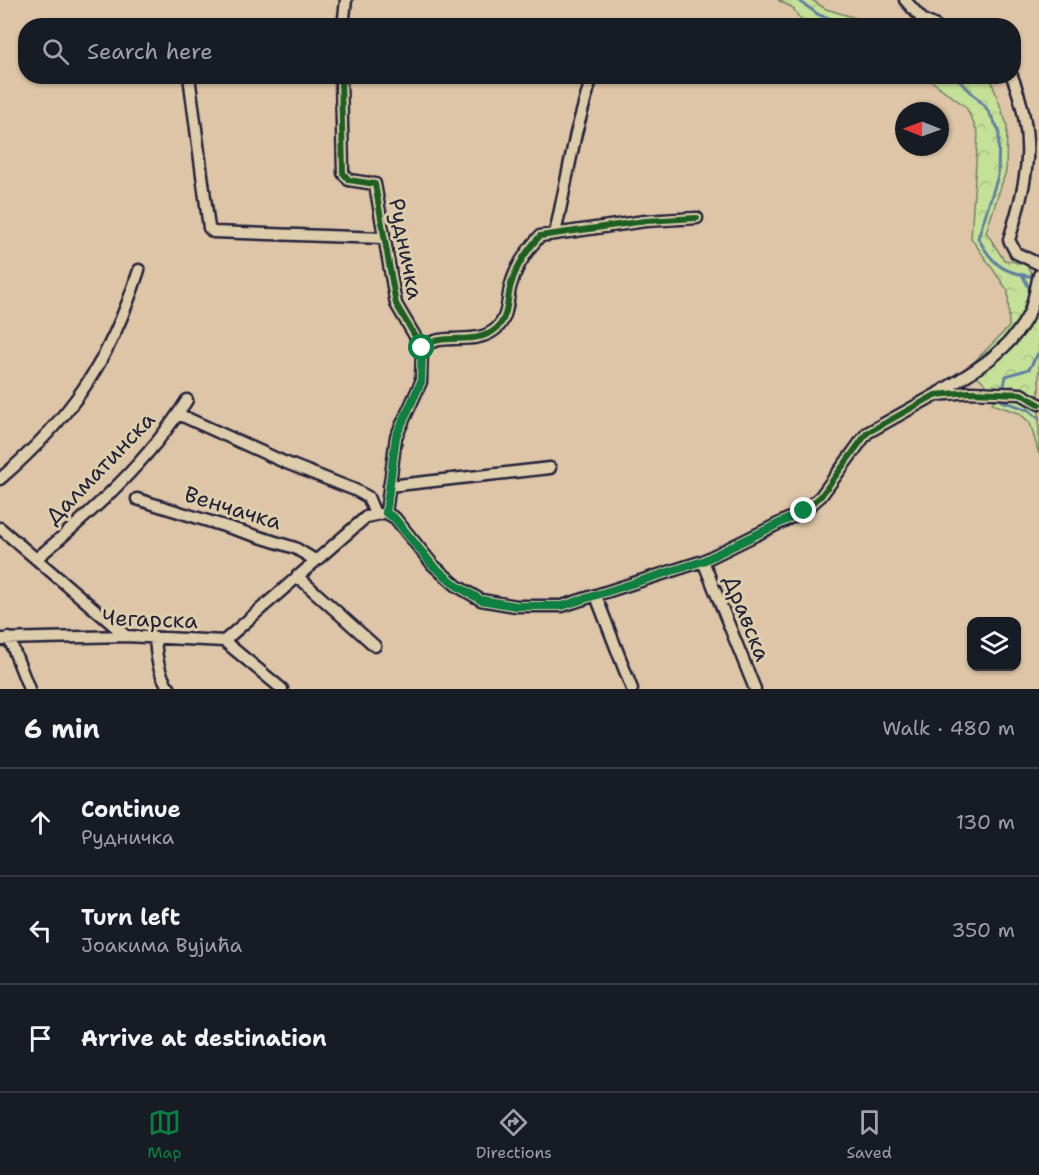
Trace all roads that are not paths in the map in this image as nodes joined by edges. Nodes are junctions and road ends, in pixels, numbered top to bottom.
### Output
1 (346, 0) edge
2 (905, 0) edge
3 (345, 18) edge
4 (921, 18) edge
5 (190, 84) edge
6 (341, 84) edge
7 (590, 84) edge
8 (1015, 84) edge
9 (697, 218) dead end
10 (555, 234) junction
11 (383, 238) junction
12 (1039, 264) edge
13 (139, 270) dead end
14 (1039, 275) edge
15 (422, 348) junction
16 (935, 395) junction
17 (187, 400) dead end
18 (1039, 405) edge
19 (178, 414) junction
20 (550, 468) dead end
21 (0, 479) edge
22 (389, 486) junction
23 (137, 499) dead end
24 (380, 514) junction
25 (0, 528) edge
26 (36, 559) junction
27 (315, 560) junction
28 (703, 561) junction
29 (297, 576) junction
30 (596, 596) junction
31 (126, 636) junction
32 (155, 637) junction
33 (3, 639) edge
34 (224, 640) junction
35 (375, 646) dead end
36 (29, 689) edge
37 (170, 689) edge
38 (282, 689) edge
39 (632, 689) edge
40 (755, 689) edge

1 - 3 street
2 - 4 street
5 - 11 street
6 - 11 street, Рудничка
7 - 10 street
8 - 12 street
9 - 10 street
10 - 15 street
11 - 15 street, Рудничка
13 - 21 street
14 - 16 street
15 - 22 street
16 - 18 street
16 - 28 street
17 - 19 street, Далматинска
19 - 24 street
19 - 26 street, Далматинска
20 - 22 street
22 - 24 street
23 - 27 street, Венчачка
24 - 27 street
24 - 30 street
25 - 26 street
26 - 31 street
27 - 29 street
28 - 30 street
28 - 40 street, Дравска
29 - 34 street
29 - 35 street
30 - 39 street
31 - 32 street, Чегарска
31 - 33 street, Чегарска
32 - 34 street, Чегарска
32 - 37 street
33 - 36 street
34 - 38 street, Чегарска

